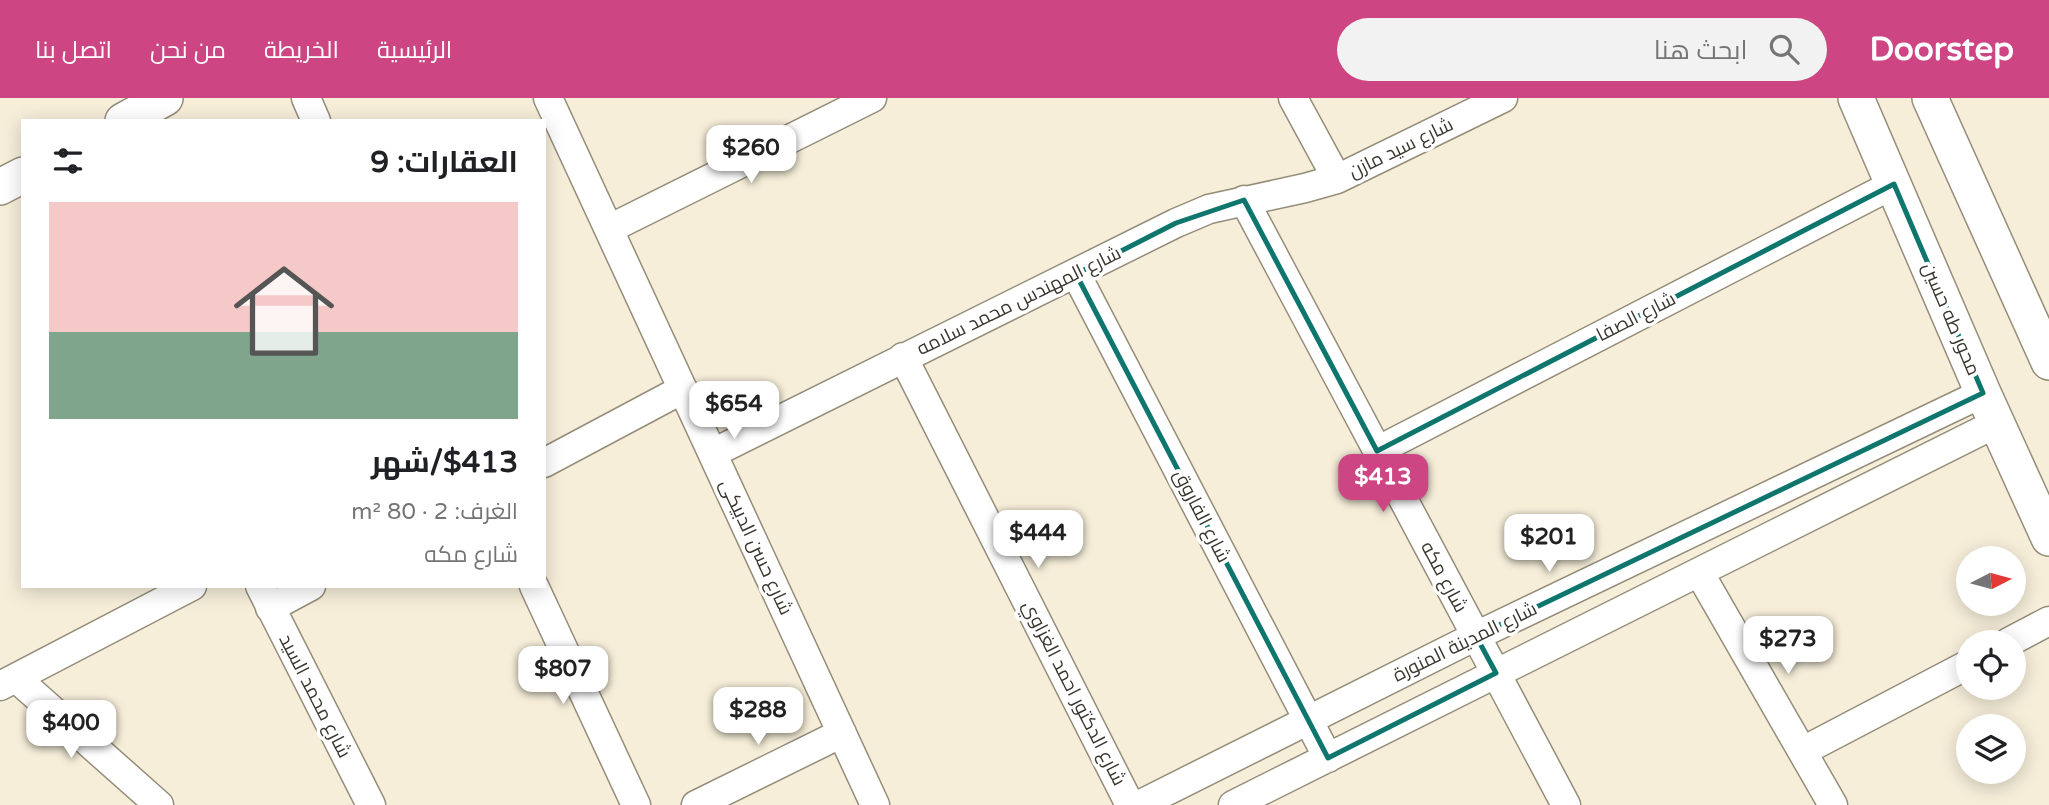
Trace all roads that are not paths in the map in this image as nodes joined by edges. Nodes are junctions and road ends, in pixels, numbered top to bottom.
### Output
1 (165, 98) edge
2 (306, 98) edge
3 (548, 98) edge
4 (872, 98) edge
5 (1293, 98) edge
6 (1503, 98) edge
7 (1856, 98) edge
8 (1930, 98) edge
9 (826, 108) edge
10 (127, 119) edge
11 (315, 119) edge
12 (21, 176) edge
13 (1337, 179) junction
14 (1894, 184) junction
15 (0, 187) edge
16 (1244, 200) junction
17 (609, 229) junction
18 (1076, 274) junction
19 (903, 357) junction
20 (2049, 362) edge
21 (683, 389) junction
22 (1990, 408) junction
23 (1377, 451) junction
24 (713, 453) junction
25 (546, 462) edge
26 (2049, 538) edge
27 (1699, 572) junction
28 (188, 588) edge
29 (303, 588) edge
30 (535, 588) edge
31 (265, 597) edge
32 (2049, 621) edge
33 (2026, 633) edge
34 (1476, 636) junction
35 (1956, 671) edge
36 (1496, 673) junction
37 (8, 682) edge
38 (1308, 719) junction
39 (842, 733) junction
40 (1803, 751) junction
41 (1328, 758) junction
42 (159, 805) edge
43 (371, 805) edge
44 (636, 805) edge
45 (696, 805) edge
46 (875, 805) edge
47 (1130, 805) edge
48 (1139, 805) edge
49 (1233, 805) edge
50 (1566, 805) edge
51 (1833, 805) edge

1 - 10 street
2 - 11 street
3 - 17 street, شارع حسن الدبيكى
4 - 9 street
5 - 13 street
6 - 13 street, شارع سيد مازن
7 - 14 street, محور طه حسين
8 - 20 street
9 - 17 street
12 - 15 street
13 - 16 street, شارع المهندس محمد سلامه
14 - 22 street, محور طه حسين
14 - 23 street, شارع الصفا
16 - 18 street, شارع المهندس محمد سلامه
16 - 23 street, شارع مكه
17 - 21 street, شارع حسن الدبيكى
18 - 19 street, شارع المهندس محمد سلامه
18 - 38 street, شارع الفاروق
19 - 24 street, شارع المهندس محمد سلامه
19 - 47 street, شارع الدكتور احمد الغزاوي
21 - 24 street, شارع حسن الدبيكى
21 - 25 street
22 - 26 street, محور طه حسين
22 - 27 street
22 - 34 street, شارع المدينة المنورة
23 - 34 street, شارع مكه
24 - 39 street, شارع حسن الدبيكى
27 - 36 street
27 - 40 street
28 - 37 street
29 - 31 street
30 - 44 street
31 - 43 street, شارع محمد السيد
32 - 33 street
34 - 36 street, شارع مكه
34 - 38 street, شارع المدينة المنورة
35 - 40 street
36 - 41 street
36 - 50 street, شارع مكه
37 - 42 street
38 - 41 street, شارع الفاروق
38 - 48 street, شارع المدينة المنورة
39 - 45 street
39 - 46 street, شارع حسن الدبيكى
40 - 51 street
41 - 49 street

